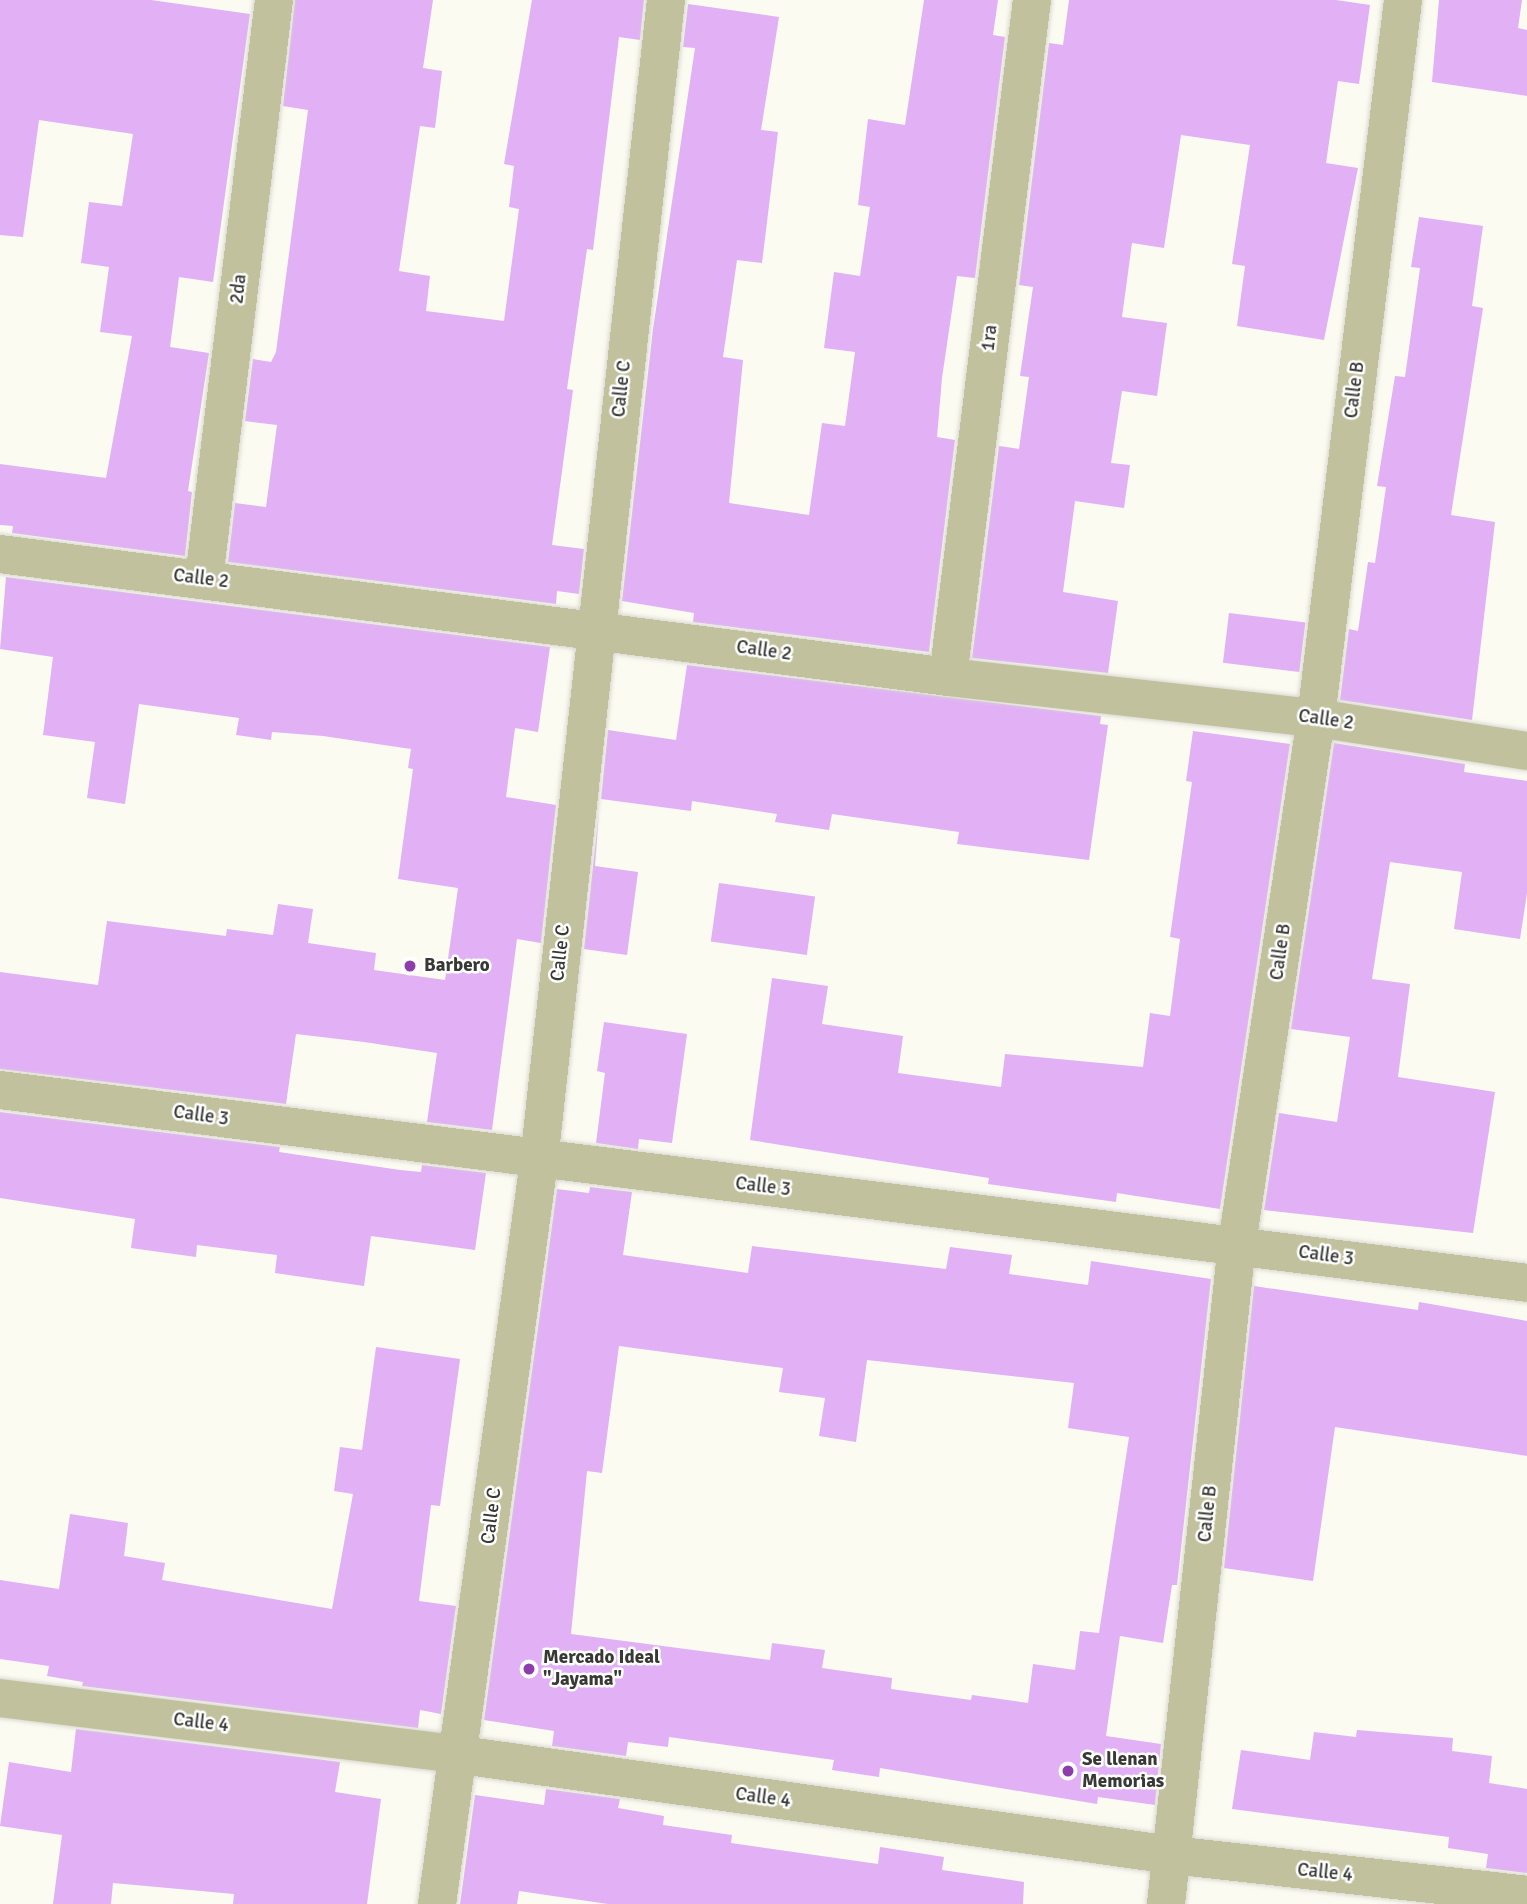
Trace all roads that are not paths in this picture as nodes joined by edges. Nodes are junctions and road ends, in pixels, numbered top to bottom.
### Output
1 (274, 0) edge
2 (666, 0) edge
3 (1032, 0) edge
4 (1403, 0) edge
5 (0, 554) edge
6 (204, 579) junction
7 (595, 628) junction
8 (948, 677) junction
9 (1316, 718) junction
10 (1527, 751) edge
11 (0, 1090) edge
12 (539, 1161) junction
13 (1237, 1244) junction
14 (1527, 1283) edge
15 (0, 1698) edge
16 (461, 1755) junction
17 (1172, 1855) junction
18 (1527, 1895) edge
19 (437, 1904) edge
20 (1166, 1904) edge

1 - 6 street, 2da
2 - 7 street, Calle C
3 - 8 street, 1ra
4 - 9 street, Calle B
5 - 6 street, Calle 2
6 - 7 street, Calle 2
7 - 8 street, Calle 2
7 - 12 street, Calle C
8 - 9 street, Calle 2
9 - 10 street, Calle 2
9 - 13 street, Calle B
11 - 12 street, Calle 3
12 - 13 street, Calle 3
12 - 16 street, Calle C
13 - 14 street, Calle 3
13 - 17 street, Calle B
15 - 16 street, Calle 4
16 - 17 street, Calle 4
16 - 19 street, Calle C
17 - 18 street, Calle 4
17 - 20 street, Calle B

